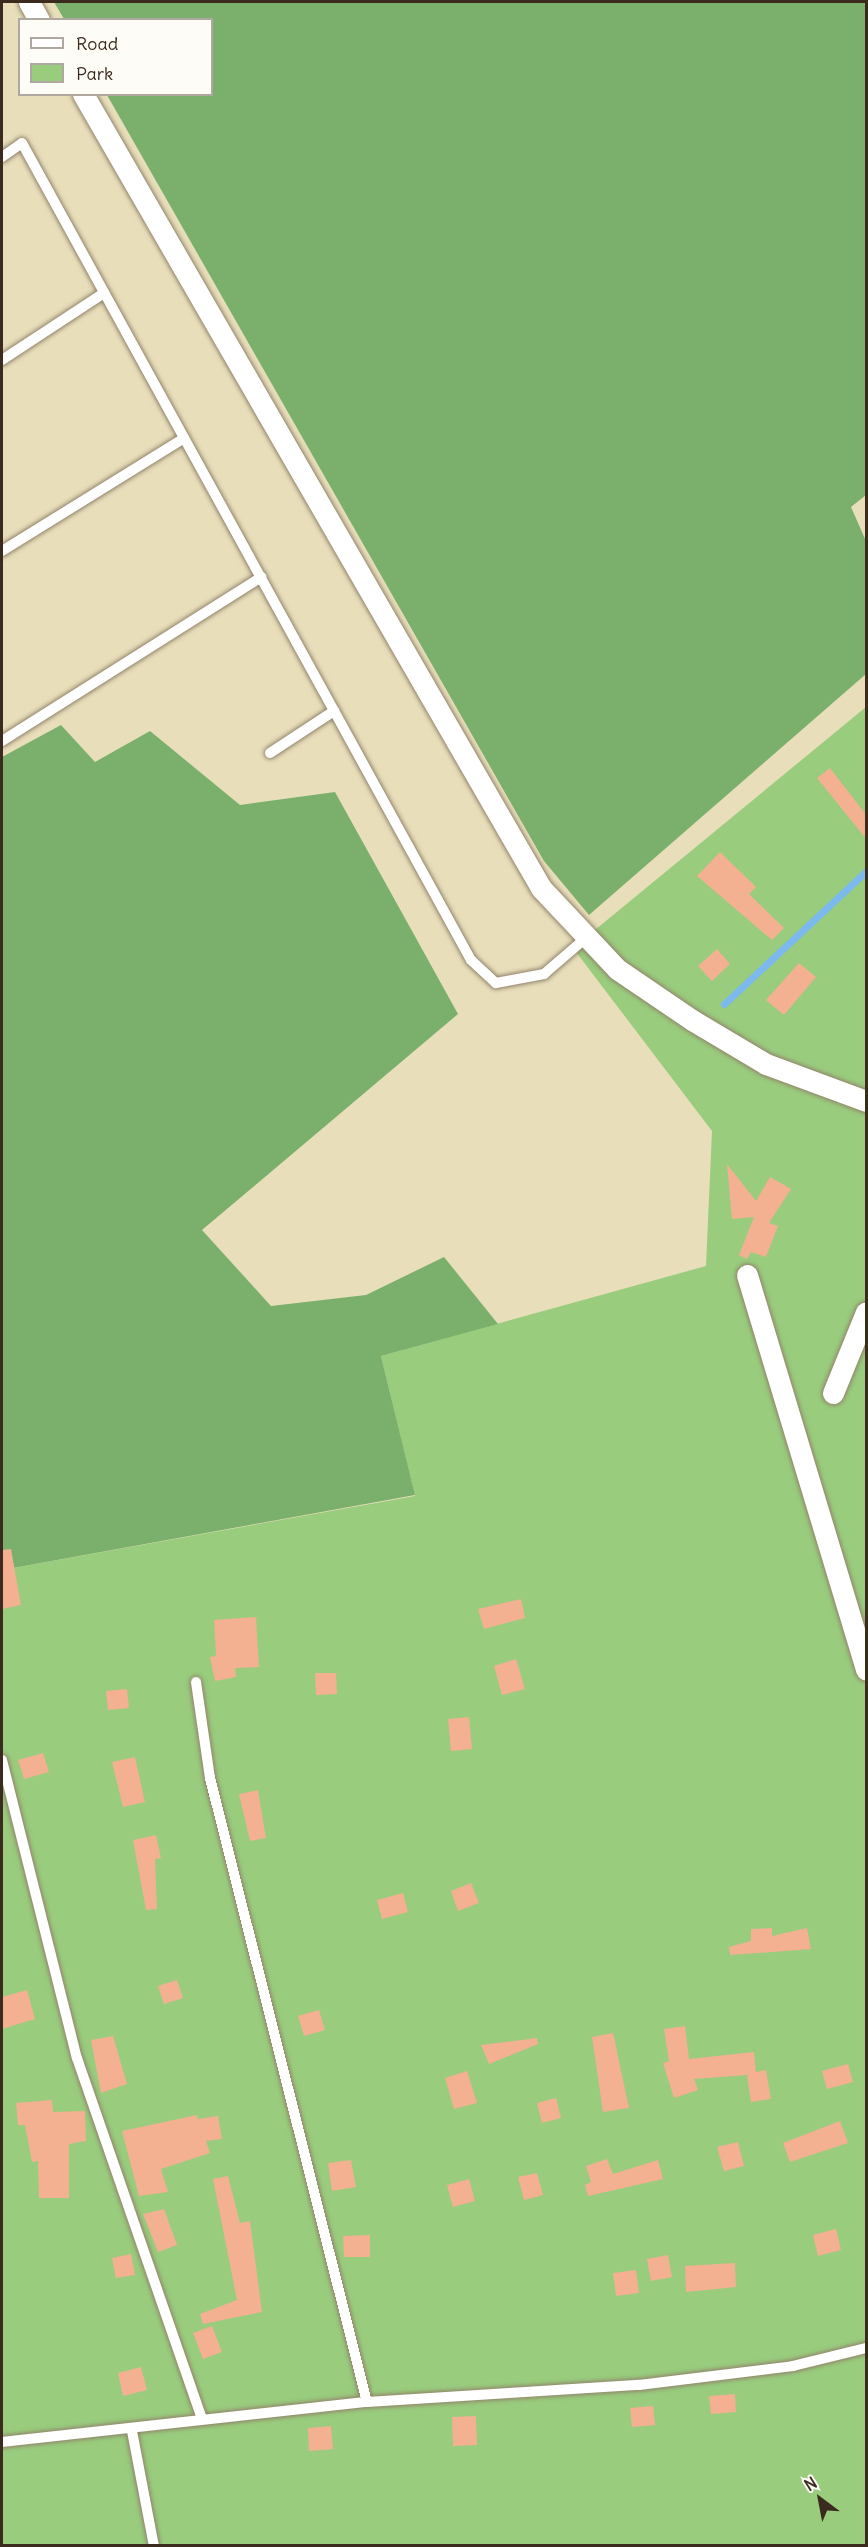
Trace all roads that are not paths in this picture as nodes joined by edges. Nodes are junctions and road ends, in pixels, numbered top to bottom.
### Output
1 (29, 2) edge
2 (38, 18) edge
3 (84, 96) edge
4 (2, 157) edge
5 (104, 293) junction
6 (2, 360) edge
7 (184, 438) junction
8 (2, 551) edge
9 (261, 577) junction
10 (334, 711) junction
11 (2, 741) edge
12 (270, 753) dead end
13 (587, 937) junction
14 (867, 1101) edge
15 (747, 1275) dead end
16 (867, 1312) edge
17 (833, 1393) dead end
18 (867, 1669) edge
19 (195, 1682) dead end
20 (2, 1760) edge
21 (867, 2348) edge
22 (367, 2402) junction
23 (202, 2419) junction
24 (132, 2431) junction
25 (2, 2442) edge
26 (154, 2546) edge

1 - 2 street
3 - 13 street
4 - 5 lane
5 - 6 lane
5 - 7 lane
7 - 8 lane
7 - 9 lane
9 - 10 lane
9 - 11 lane
10 - 12 lane
10 - 13 lane
13 - 14 street
15 - 18 street
16 - 17 street
19 - 22 lane
20 - 23 lane
21 - 22 lane
22 - 23 lane
23 - 24 lane
24 - 25 lane
24 - 26 lane

